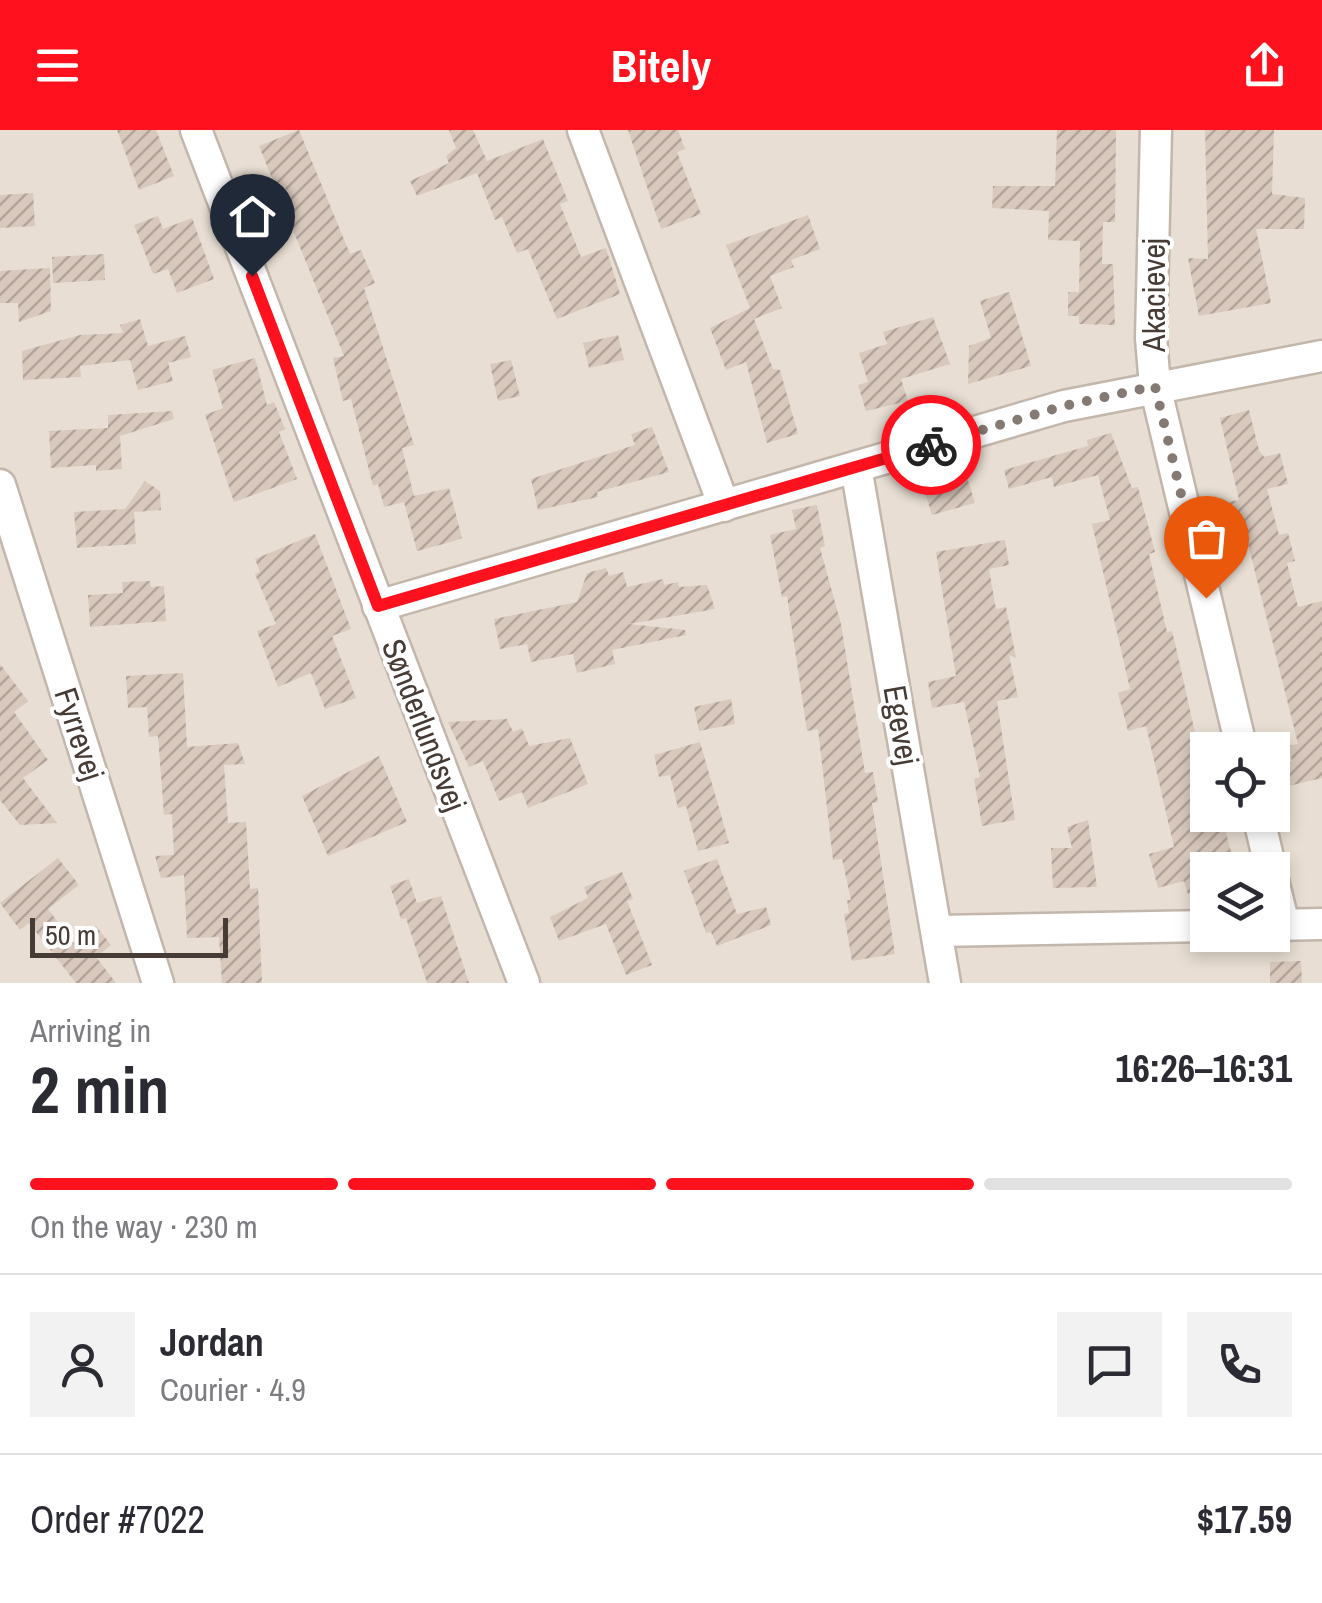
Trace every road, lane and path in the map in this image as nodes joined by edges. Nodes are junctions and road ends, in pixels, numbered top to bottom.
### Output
1 (196, 130) edge
2 (584, 130) edge
3 (1156, 130) edge
4 (1322, 356) edge
5 (1155, 386) junction
6 (856, 467) junction
7 (0, 486) edge
8 (724, 506) junction
9 (378, 606) junction
10 (1238, 732) edge
11 (1322, 924) edge
12 (1290, 925) edge
13 (1190, 926) edge
14 (937, 931) junction
15 (158, 983) edge
16 (524, 983) edge
17 (946, 983) edge

1 - 9 street, Sønderlundsvej
2 - 8 street
3 - 5 street, Akacievej
4 - 5 street
5 - 6 street
5 - 10 street, Akacievej
6 - 8 street
6 - 14 street, Egevej
7 - 15 street, Fyrrevej
8 - 9 street
9 - 16 street, Sønderlundsvej
11 - 12 street
13 - 14 street
14 - 17 street, Egevej

